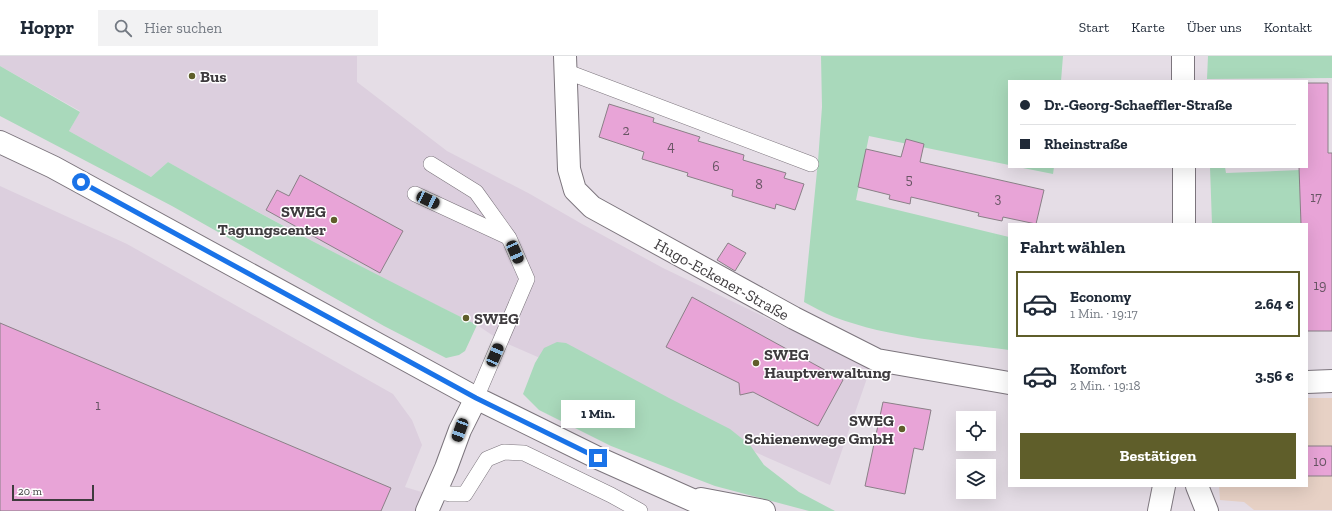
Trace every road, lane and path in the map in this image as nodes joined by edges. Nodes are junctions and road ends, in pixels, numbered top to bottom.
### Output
1 (1183, 56) edge
2 (565, 64) edge
3 (1183, 80) edge
4 (0, 142) edge
5 (431, 164) dead end
6 (811, 164) dead end
7 (1184, 168) edge
8 (415, 194) dead end
9 (1184, 223) edge
10 (509, 238) junction
11 (1332, 381) edge
12 (1308, 382) edge
13 (1008, 383) edge
14 (476, 398) junction
15 (1164, 487) edge
16 (1197, 487) edge
17 (436, 491) junction
18 (681, 496) junction
19 (426, 511) edge
20 (640, 511) edge
21 (717, 511) edge
22 (764, 511) edge
23 (1159, 511) edge
24 (1208, 511) edge

1 - 3 street
2 - 6 lane
2 - 13 street, Hugo-Eckener-Straße
4 - 14 street
5 - 10 lane
7 - 9 street
8 - 10 lane
10 - 14 lane
11 - 12 street
14 - 17 street
14 - 18 street
15 - 23 street
16 - 24 street
17 - 19 street
17 - 20 lane
18 - 21 street
18 - 22 street

